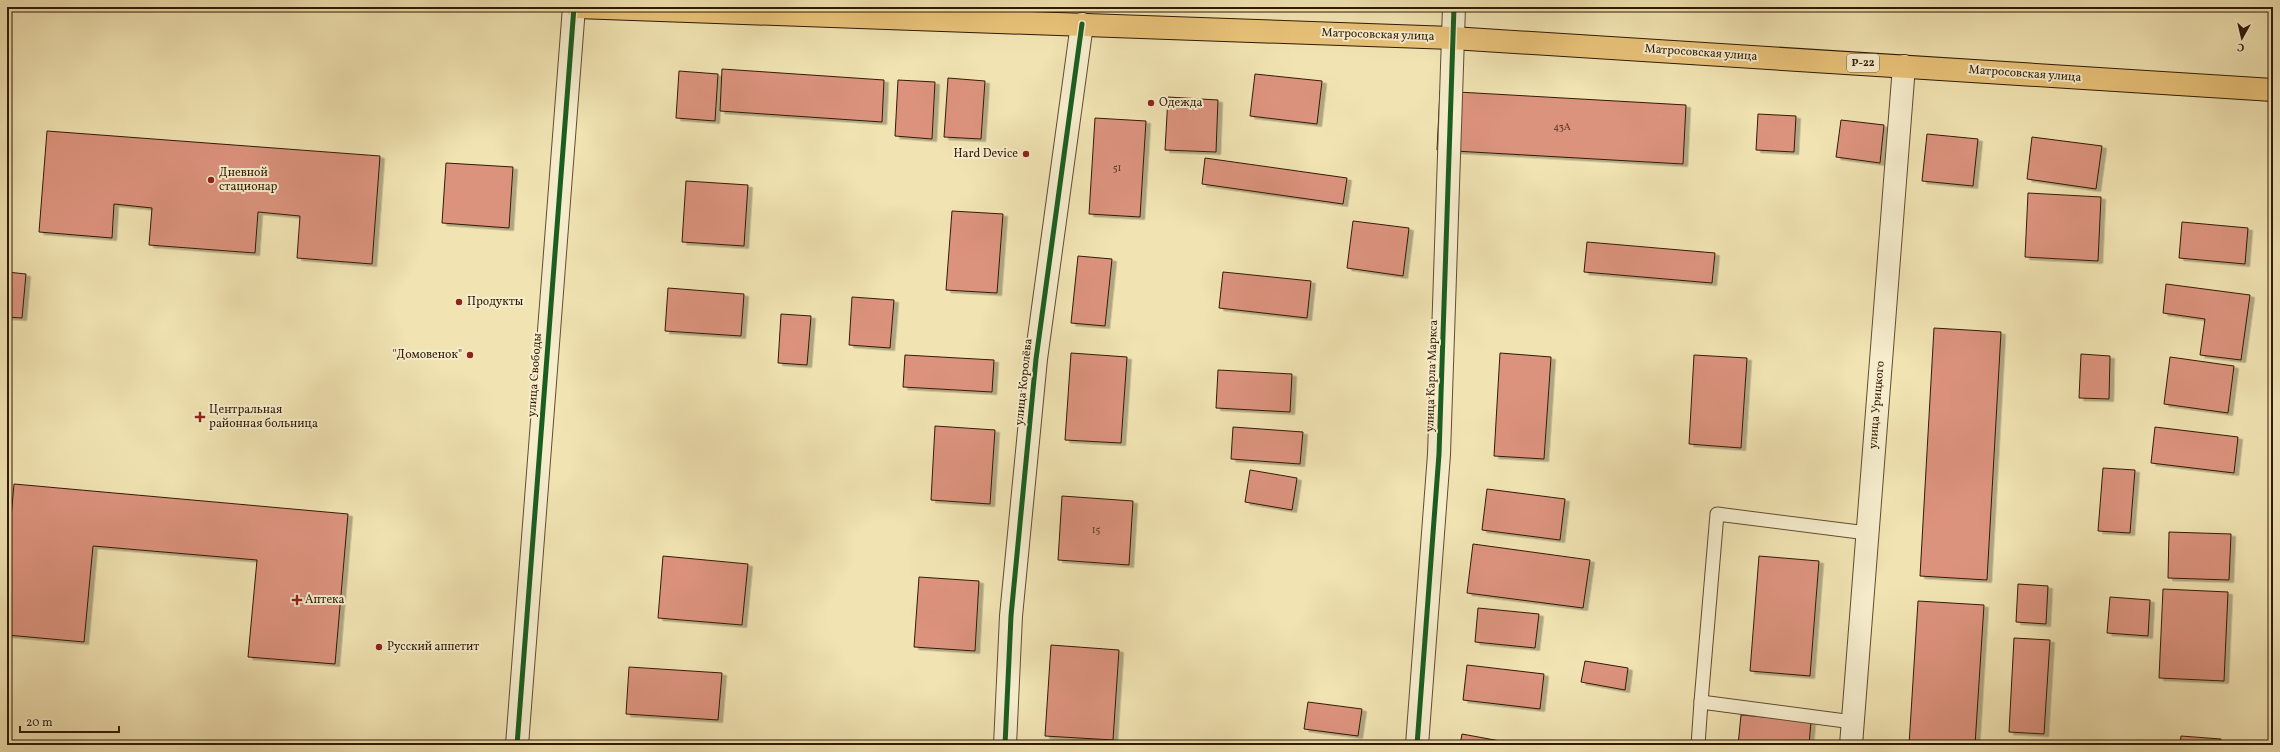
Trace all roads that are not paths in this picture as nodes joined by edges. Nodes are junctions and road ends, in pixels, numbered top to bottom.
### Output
1 (574, 7) edge
2 (577, 7) edge
3 (1454, 7) edge
4 (1082, 24) junction
5 (1452, 38) junction
6 (1904, 66) junction
7 (2273, 90) edge
8 (1867, 533) junction
9 (1701, 702) junction
10 (1853, 722) junction
11 (517, 745) edge
12 (1005, 745) edge
13 (1417, 745) edge
14 (1698, 745) edge
15 (1851, 745) edge

1 - 11 street, улица Свободы
2 - 4 highway, Матросовская улица / Р-22
3 - 5 street, улица Карла Маркса
4 - 5 highway, Матросовская улица / Р-22
4 - 12 street, улица Королёва
5 - 6 highway, Матросовская улица / Р-22
5 - 13 street, улица Карла Маркса
6 - 7 highway, Матросовская улица / Р-22
6 - 8 street, улица Урицкого
8 - 9 lane
8 - 10 street, улица Урицкого
9 - 10 lane
9 - 14 lane
10 - 15 street, улица Урицкого

